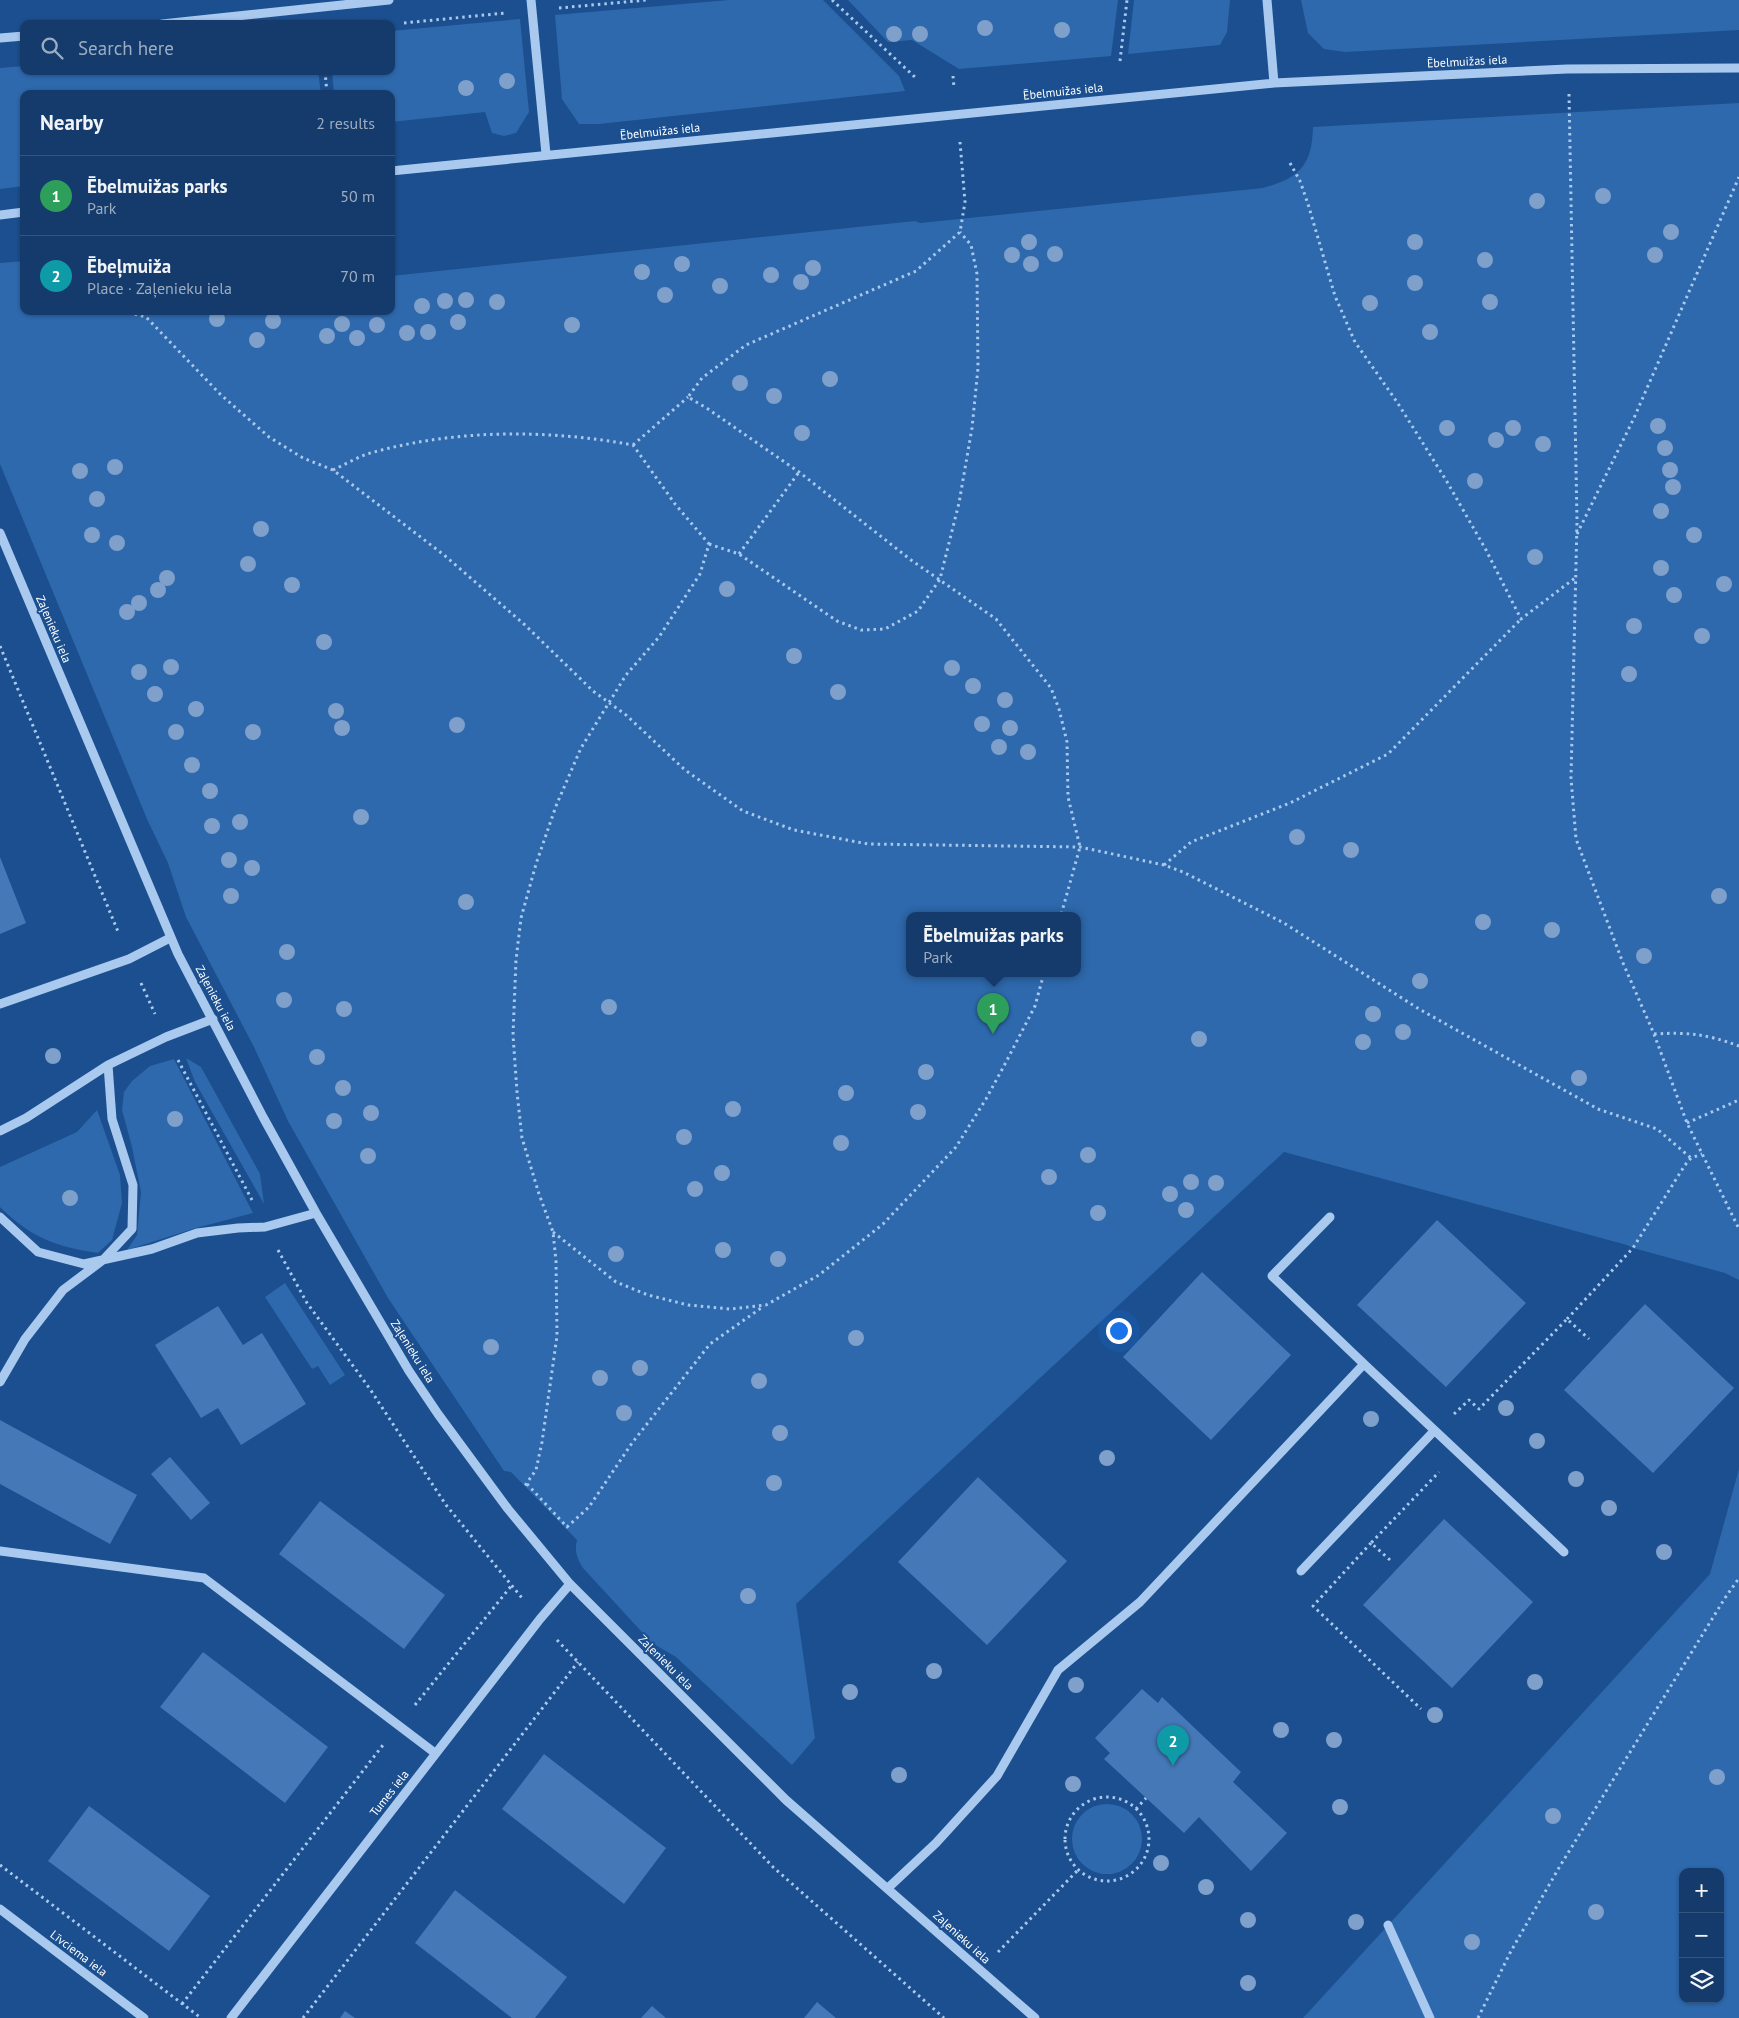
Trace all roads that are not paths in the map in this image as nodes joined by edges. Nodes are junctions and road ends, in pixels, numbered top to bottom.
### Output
1 (389, 0) edge
2 (531, 0) edge
3 (1267, 0) edge
4 (348, 2) edge
5 (196, 20) edge
6 (20, 36) edge
7 (0, 38) edge
8 (1739, 68) edge
9 (1274, 83) junction
10 (546, 154) junction
11 (395, 171) edge
12 (20, 213) edge
13 (0, 216) edge
14 (0, 533) edge
15 (170, 938) junction
16 (0, 1004) edge
17 (213, 1019) junction
18 (108, 1066) junction
19 (0, 1131) edge
20 (316, 1213) junction
21 (0, 1217) edge
22 (1330, 1217) dead end
23 (103, 1260) junction
24 (1364, 1364) junction
25 (0, 1382) edge
26 (1434, 1431) junction
27 (0, 1551) edge
28 (1564, 1552) dead end
29 (1301, 1572) dead end
30 (570, 1584) junction
31 (436, 1753) junction
32 (888, 1888) junction
33 (0, 1909) edge
34 (1388, 1925) dead end
35 (144, 2018) edge
36 (231, 2018) edge
37 (1035, 2018) edge
38 (1430, 2018) edge

1 - 4 street
2 - 10 street
3 - 9 street
4 - 5 street
6 - 7 street
8 - 9 street, Ēbelmuižas iela
9 - 10 street, Ēbelmuižas iela
10 - 11 street, Ēbelmuižas iela
12 - 13 street
14 - 15 street, Zaļenieku iela
15 - 16 street
15 - 17 street, Zaļenieku iela
17 - 18 street
17 - 20 street, Zaļenieku iela
18 - 19 street
18 - 23 street
20 - 23 street
20 - 30 street, Zaļenieku iela
21 - 23 street
22 - 24 street
23 - 25 street
24 - 26 street
24 - 32 street
26 - 28 street
26 - 29 street
27 - 31 street
30 - 31 street, Tumes iela
30 - 32 street, Zaļenieku iela
31 - 36 street, Tumes iela
32 - 37 street, Zaļenieku iela
33 - 35 street, Līvciema iela
34 - 38 street

